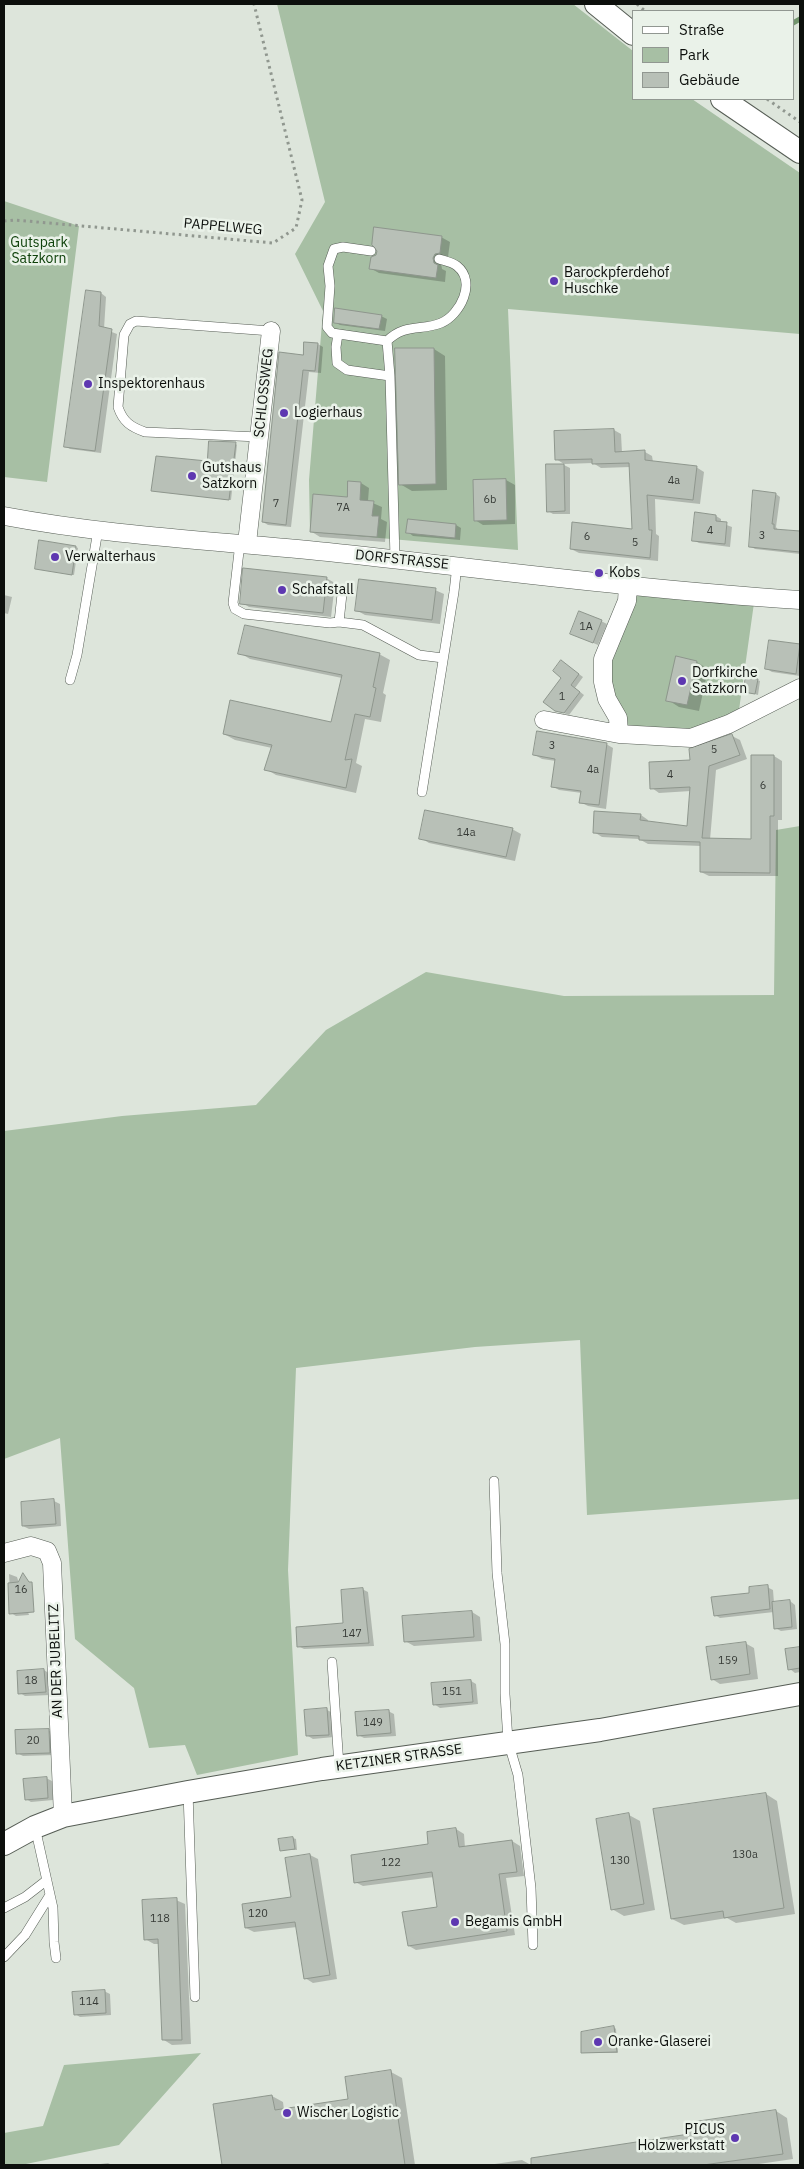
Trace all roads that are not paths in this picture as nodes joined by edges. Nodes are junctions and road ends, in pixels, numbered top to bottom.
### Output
1 (596, 4) edge
2 (632, 33) edge
3 (723, 100) edge
4 (800, 152) edge
5 (371, 251) dead end
6 (439, 259) dead end
7 (271, 331) joint
8 (338, 334) junction
9 (387, 341) junction
10 (390, 376) junction
11 (259, 438) junction
12 (4, 516) edge
13 (98, 530) junction
14 (244, 543) junction
15 (395, 559) junction
16 (456, 565) junction
17 (628, 584) junction
18 (342, 594) dead end
19 (800, 600) edge
20 (339, 622) junction
21 (443, 658) junction
22 (70, 680) dead end
23 (800, 688) edge
24 (544, 720) dead end
25 (619, 734) junction
26 (422, 792) dead end
27 (494, 1481) dead end
28 (4, 1553) edge
29 (332, 1662) dead end
30 (800, 1694) edge
31 (508, 1741) junction
32 (340, 1767) junction
33 (188, 1792) junction
34 (63, 1816) junction
35 (35, 1827) junction
36 (4, 1844) edge
37 (47, 1880) junction
38 (50, 1895) junction
39 (4, 1908) edge
40 (533, 1945) dead end
41 (4, 1957) edge
42 (56, 1958) dead end
43 (195, 1997) dead end

1 - 2 street
3 - 4 street
5 - 8 lane
6 - 9 lane
7 - 11 street, SCHLOSSWEG
7 - 11 lane
8 - 9 lane
8 - 10 lane
9 - 10 lane
10 - 15 lane
11 - 14 street, SCHLOSSWEG
12 - 13 street, DORFSTRASSE
13 - 14 street, DORFSTRASSE
13 - 22 lane
14 - 15 street, DORFSTRASSE
14 - 20 lane
15 - 16 street, DORFSTRASSE
16 - 17 street, DORFSTRASSE
16 - 21 lane
17 - 19 street, DORFSTRASSE
17 - 25 street
18 - 20 lane
20 - 21 lane
21 - 26 lane
23 - 25 street
24 - 25 street
27 - 31 lane
28 - 34 street, AN DER JUBELITZ
29 - 32 lane
30 - 31 street, KETZINER STRASSE
31 - 32 street, KETZINER STRASSE
31 - 40 lane
32 - 33 street, KETZINER STRASSE
33 - 34 street, KETZINER STRASSE
33 - 43 lane
34 - 35 street, KETZINER STRASSE
35 - 36 street, KETZINER STRASSE
35 - 37 lane
37 - 38 lane
37 - 39 lane
38 - 41 lane
38 - 42 lane

